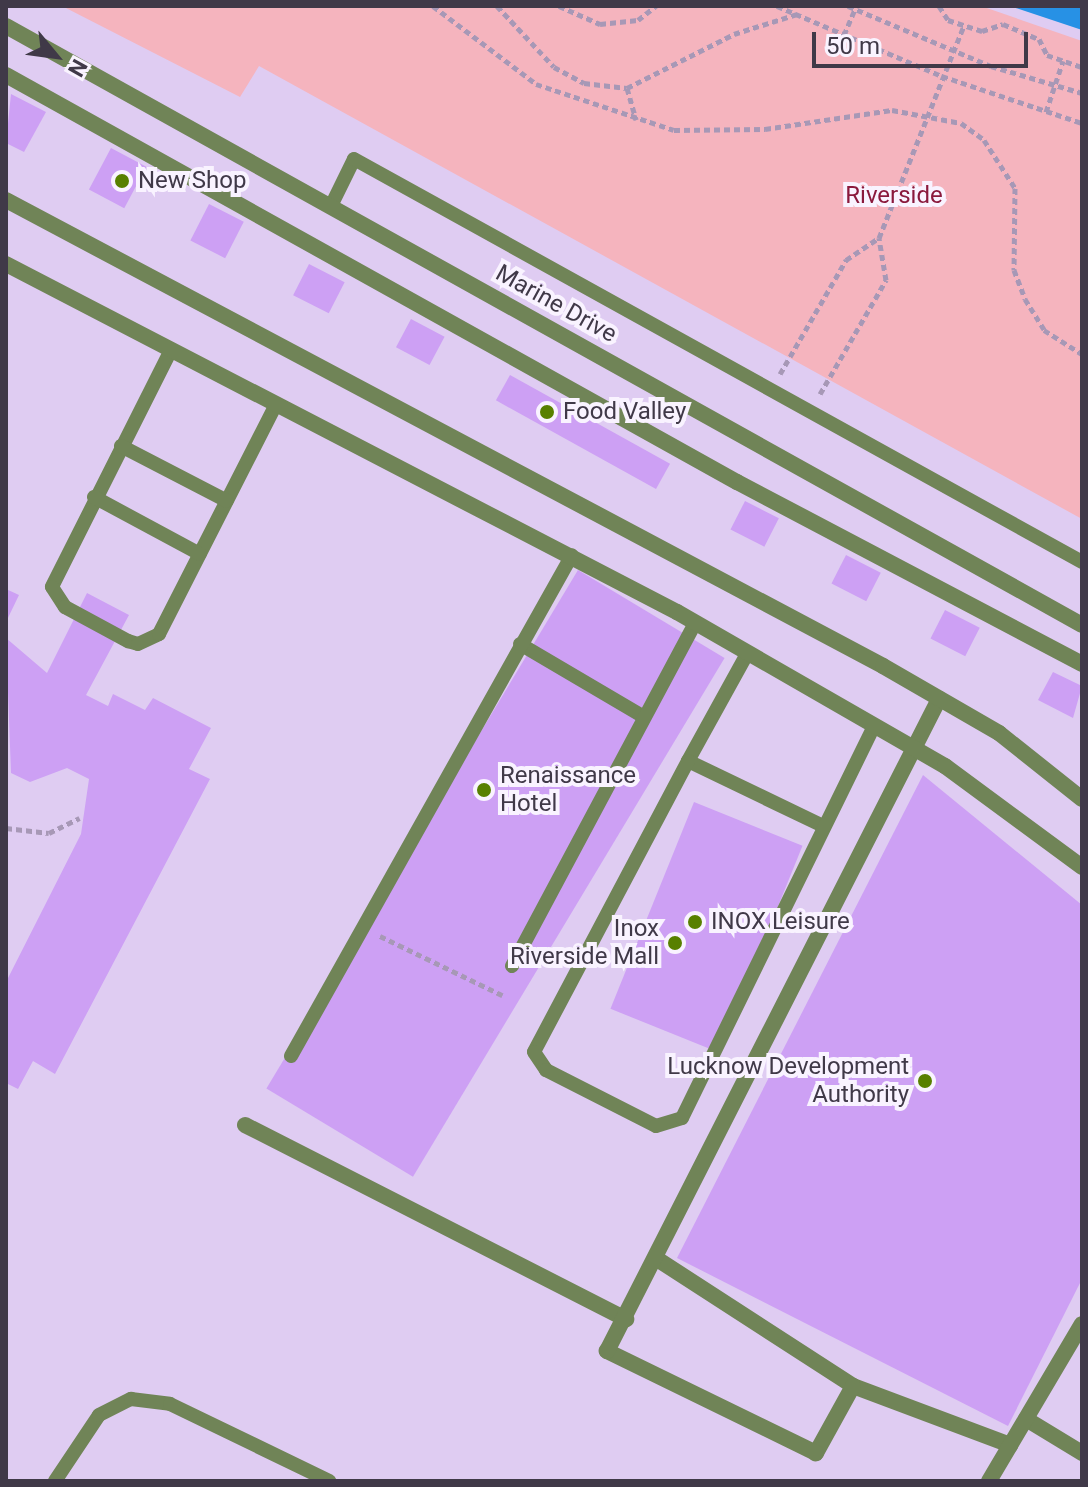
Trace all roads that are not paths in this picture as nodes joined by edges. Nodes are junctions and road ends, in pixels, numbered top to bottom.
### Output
1 (6, 26) edge
2 (6, 75) edge
3 (6, 200) edge
4 (331, 206) junction
5 (6, 264) edge
6 (171, 350) junction
7 (276, 404) junction
8 (121, 446) junction
9 (94, 497) junction
10 (227, 501) junction
11 (200, 554) junction
12 (572, 555) junction
13 (1082, 562) edge
14 (695, 623) junction
15 (1082, 625) edge
16 (520, 644) junction
17 (747, 654) junction
18 (1082, 664) edge
19 (939, 699) junction
20 (644, 717) junction
21 (874, 726) junction
22 (914, 748) junction
23 (688, 761) junction
24 (1082, 799) edge
25 (823, 826) junction
26 (1082, 867) edge
27 (512, 966) dead end
28 (291, 1056) dead end
29 (245, 1125) dead end
30 (657, 1259) junction
31 (626, 1319) junction
32 (1082, 1324) edge
33 (853, 1386) junction
34 (1026, 1419) junction
35 (1010, 1445) junction
36 (1082, 1453) edge
37 (55, 1481) edge
38 (329, 1481) edge
39 (989, 1481) edge

1 - 4 street, Marine Drive
2 - 18 street
3 - 19 street
4 - 13 lane
4 - 15 street, Marine Drive
5 - 6 street
6 - 7 street
6 - 8 lane
7 - 10 lane
7 - 12 street
8 - 9 lane
8 - 10 lane
9 - 11 lane
9 - 11 lane
10 - 11 lane
12 - 14 street
12 - 16 lane
14 - 17 street
14 - 20 lane
16 - 20 lane
16 - 28 lane
17 - 21 street
17 - 23 lane
19 - 22 street
19 - 24 street
20 - 27 lane
21 - 22 street
21 - 25 lane
22 - 26 street
22 - 30 street
23 - 25 lane
23 - 25 lane
29 - 31 street
30 - 31 street
30 - 33 street
31 - 33 street
32 - 34 street
33 - 35 street
34 - 35 street
34 - 36 street
35 - 39 street
37 - 38 lane

